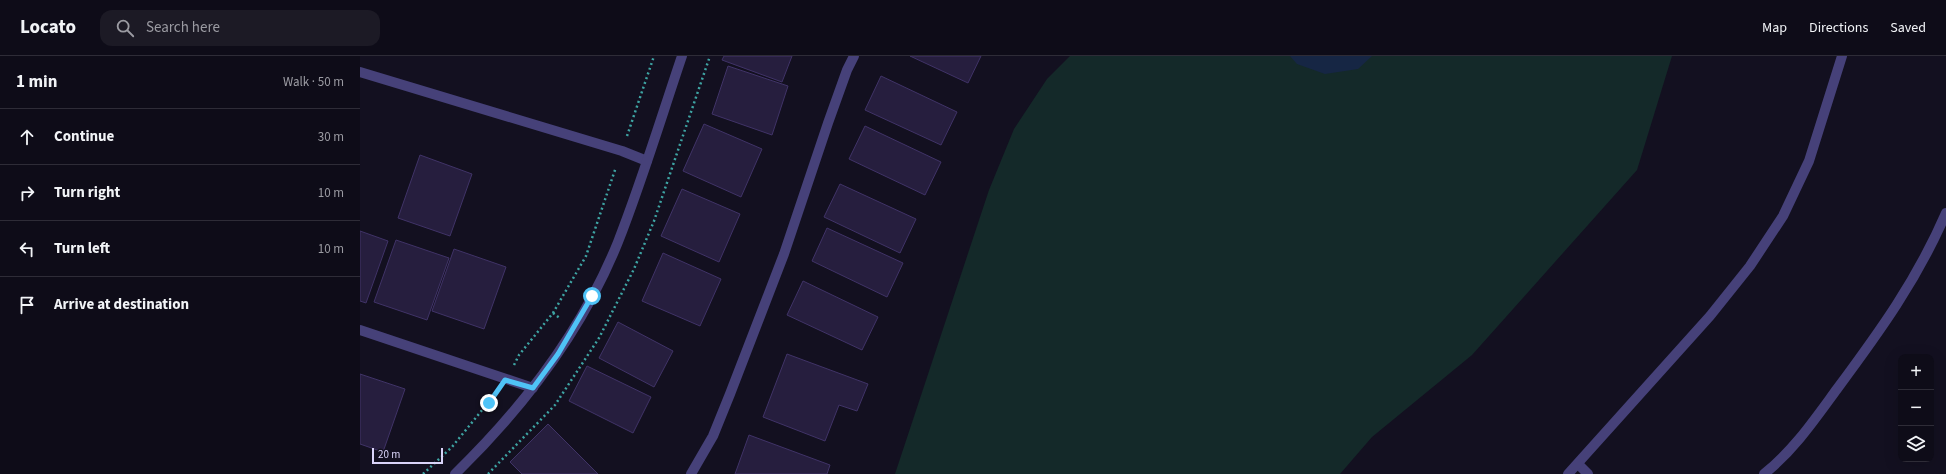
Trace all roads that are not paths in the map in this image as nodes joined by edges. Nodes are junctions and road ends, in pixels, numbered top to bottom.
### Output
1 (682, 56) edge
2 (854, 56) edge
3 (1842, 56) edge
4 (360, 72) edge
5 (647, 161) junction
6 (1946, 213) edge
7 (360, 330) edge
8 (533, 388) junction
9 (1578, 465) junction
10 (455, 474) edge
11 (691, 474) edge
12 (1568, 474) edge
13 (1588, 474) edge
14 (1764, 474) edge

1 - 5 street
2 - 11 street
3 - 9 street
4 - 5 street
5 - 8 street
6 - 14 street
7 - 8 street
8 - 10 street
9 - 12 street
9 - 13 street

